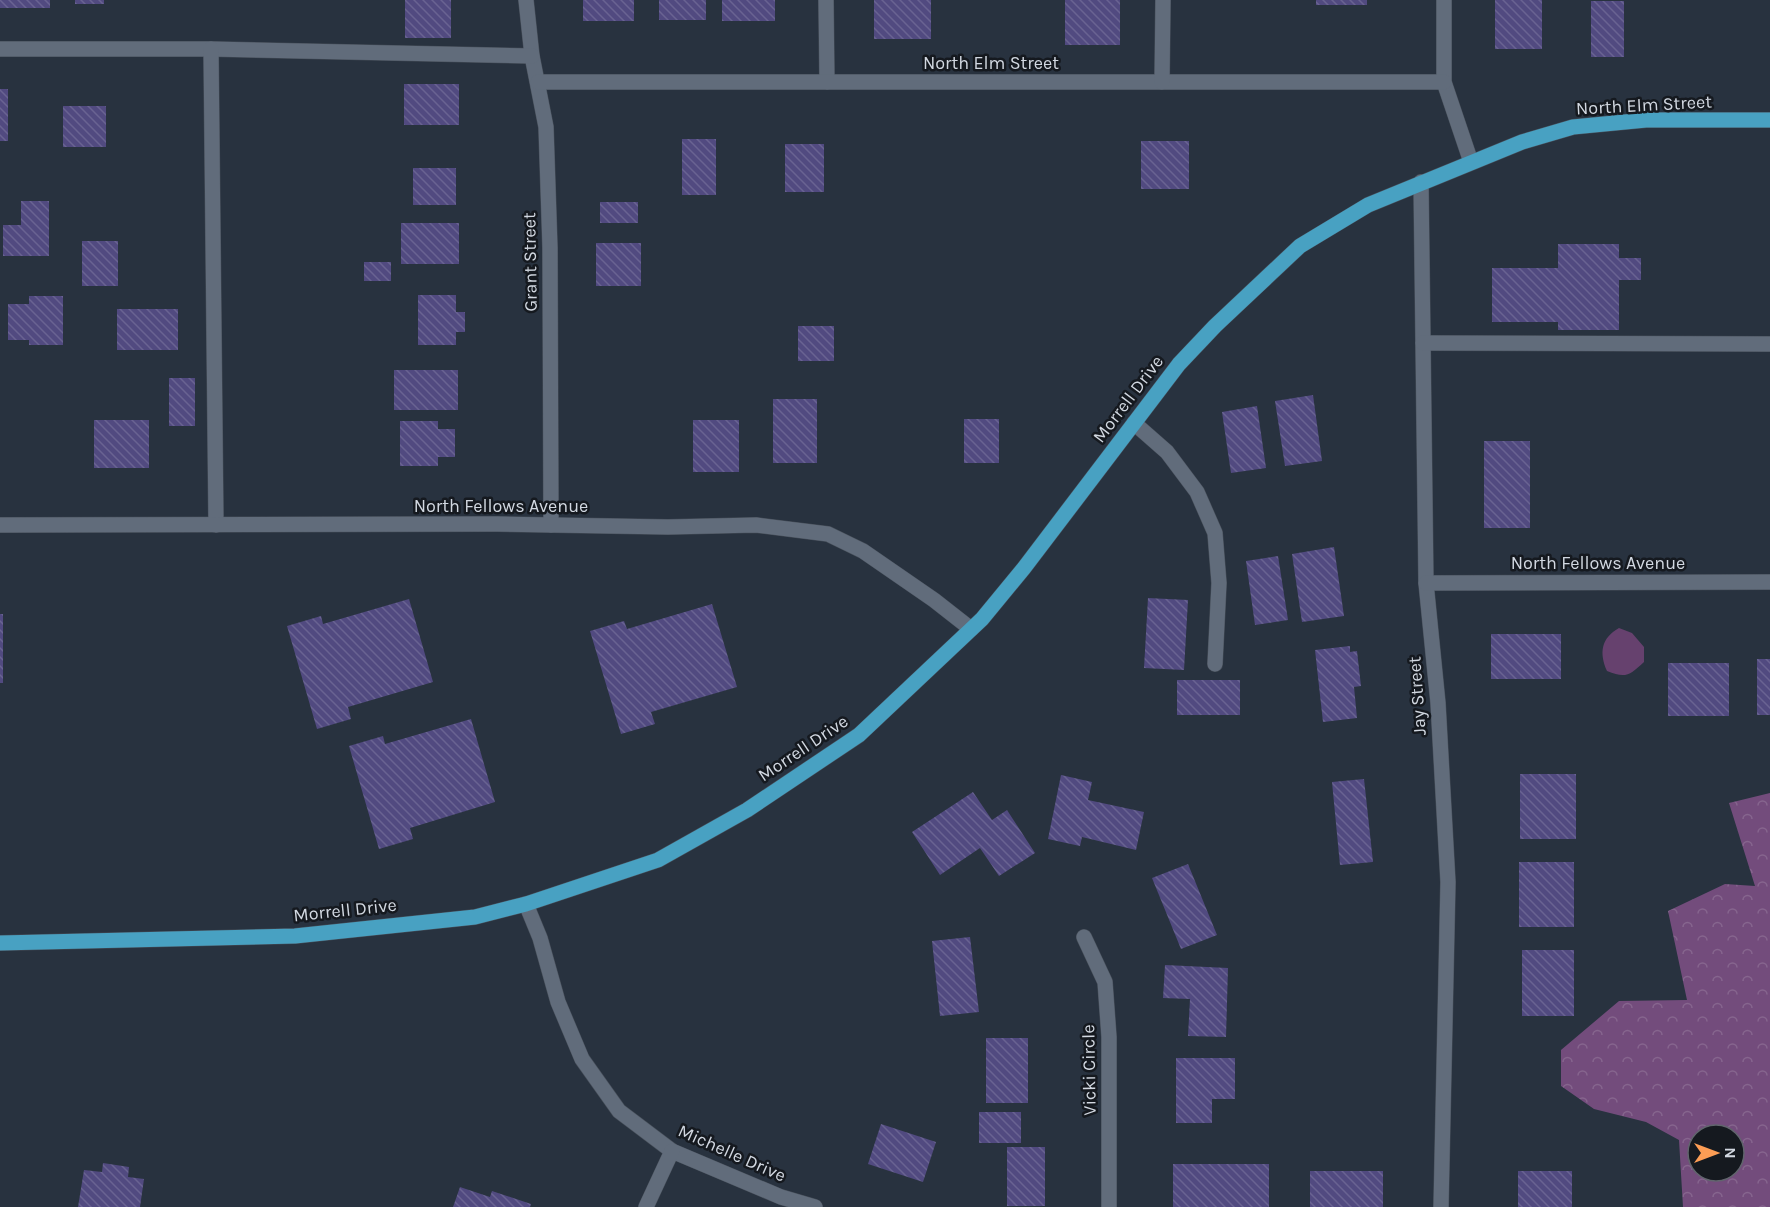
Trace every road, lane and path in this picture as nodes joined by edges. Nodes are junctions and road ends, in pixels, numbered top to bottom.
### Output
1 (526, 0) edge
2 (826, 0) edge
3 (1163, 0) edge
4 (1444, 0) edge
5 (0, 49) edge
6 (211, 49) junction
7 (532, 56) junction
8 (538, 82) junction
9 (827, 82) junction
10 (1162, 82) junction
11 (1444, 82) junction
12 (1770, 120) edge
13 (1471, 162) junction
14 (1421, 183) junction
15 (1423, 343) junction
16 (1770, 344) edge
17 (1134, 423) junction
18 (0, 525) edge
19 (216, 525) junction
20 (551, 525) junction
21 (1770, 582) edge
22 (1426, 583) junction
23 (971, 629) junction
24 (1215, 664) dead end
25 (526, 904) junction
26 (1084, 938) dead end
27 (0, 943) edge
28 (672, 1151) junction
29 (646, 1207) edge
30 (815, 1207) edge
31 (1109, 1207) edge
32 (1441, 1207) edge

1 - 7 street, Grant Street
2 - 9 street
3 - 10 street
4 - 11 street
5 - 6 street
6 - 7 street
6 - 19 street
7 - 8 street, Grant Street
8 - 9 street, North Elm Street
8 - 20 street, Grant Street
9 - 10 street, North Elm Street
10 - 11 street, North Elm Street
11 - 13 street
12 - 13 main road, North Elm Street
13 - 14 main road, North Elm Street
14 - 15 street, Jay Street
14 - 17 main road, Morrell Drive
15 - 16 street
15 - 22 street, Jay Street
17 - 23 main road, Morrell Drive
17 - 24 street
18 - 19 street, North Fellows Avenue
19 - 20 street, North Fellows Avenue
20 - 23 street, North Fellows Avenue
21 - 22 street, North Fellows Avenue
22 - 32 street, Jay Street
23 - 25 main road, Morrell Drive
25 - 27 main road, Morrell Drive
25 - 28 street, Michelle Drive
26 - 31 street, Vicki Circle
28 - 29 street
28 - 30 street, Michelle Drive

